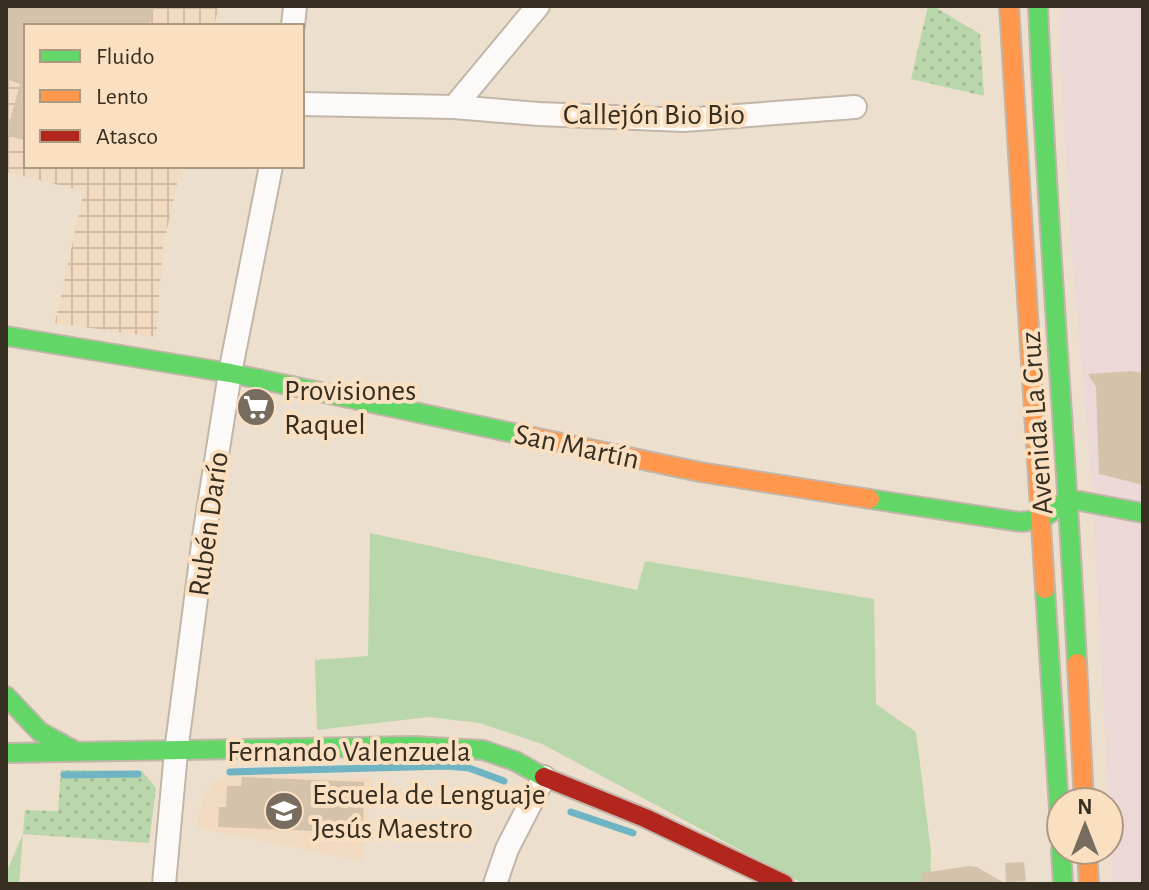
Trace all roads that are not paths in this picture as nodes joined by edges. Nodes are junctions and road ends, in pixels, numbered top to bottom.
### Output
1 (538, 6) edge
2 (1009, 6) edge
3 (1038, 6) edge
4 (304, 104) edge
5 (454, 107) junction
6 (855, 107) dead end
7 (271, 168) edge
8 (6, 336) edge
9 (230, 373) junction
10 (1069, 499) junction
11 (1143, 513) edge
12 (1042, 519) junction
13 (6, 696) edge
14 (176, 752) junction
15 (6, 753) edge
16 (78, 753) junction
17 (544, 777) junction
18 (1058, 786) edge
19 (1083, 786) edge
20 (164, 884) edge
21 (495, 884) edge
22 (784, 884) edge

1 - 5 street
2 - 12 street, Avenida La Cruz
3 - 10 street, Avenida La Cruz
4 - 5 street, Callejón Bio Bio
5 - 6 street, Callejón Bio Bio
7 - 9 street, Rubén Darío
8 - 9 street, San Martín
9 - 12 street, San Martín
9 - 14 street, Rubén Darío
10 - 11 street
10 - 12 street
10 - 19 street, Avenida La Cruz
12 - 18 street, Avenida La Cruz
13 - 16 street, Fernando Valenzuela
14 - 16 street, Fernando Valenzuela
14 - 17 street, Fernando Valenzuela
14 - 20 street, Rubén Darío
15 - 16 street, Fernando Valenzuela
17 - 21 street
17 - 22 street, Fernando Valenzuela

